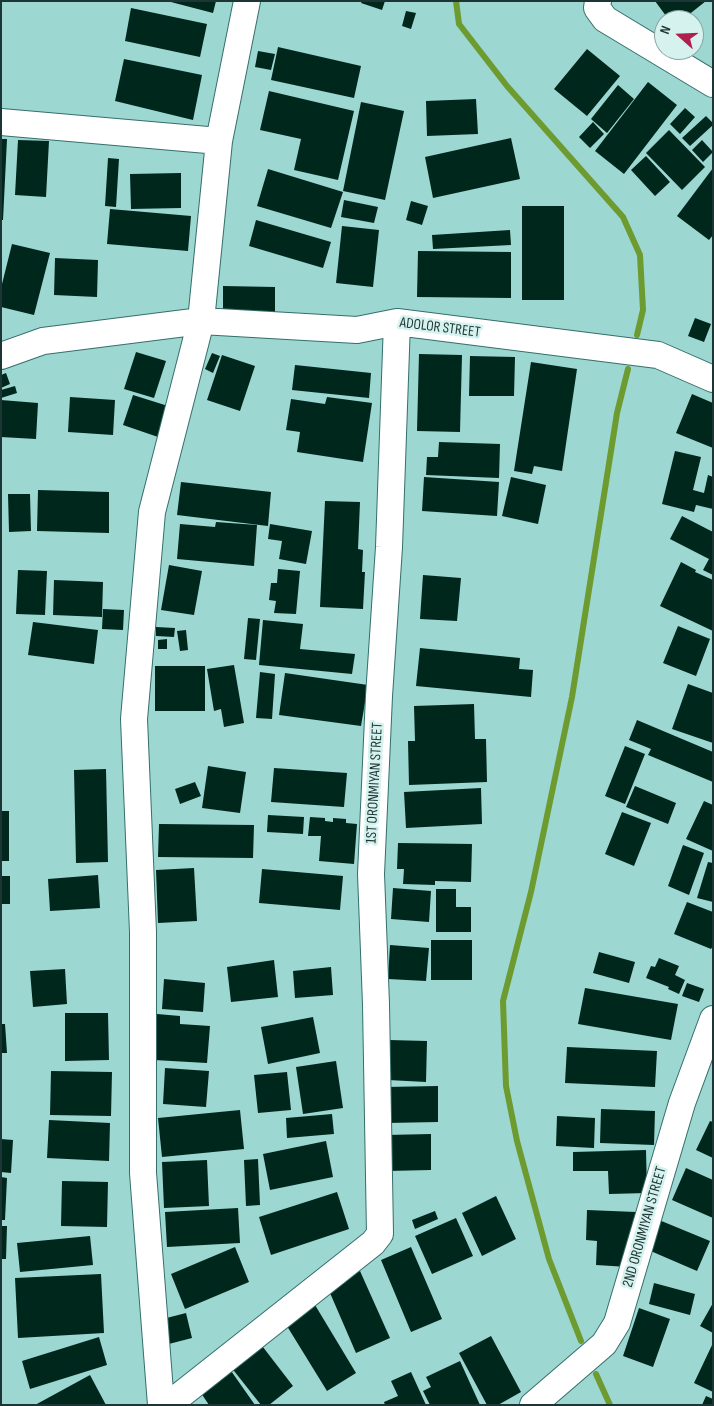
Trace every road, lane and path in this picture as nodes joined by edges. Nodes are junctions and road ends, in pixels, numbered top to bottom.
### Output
1 (247, 1) edge
2 (601, 10) edge
3 (713, 84) edge
4 (1, 122) edge
5 (219, 141) junction
6 (201, 321) junction
7 (397, 322) junction
8 (1, 356) edge
9 (713, 378) edge
10 (713, 1019) edge
11 (161, 1405) edge
12 (168, 1405) edge
13 (533, 1405) edge

1 - 5 street
2 - 3 street
4 - 5 street
5 - 6 street
6 - 7 street, ADOLOR STREET
6 - 8 street, ADOLOR STREET
6 - 11 street
7 - 9 street, ADOLOR STREET
7 - 12 street, 1ST ORONMIYAN STREET
10 - 13 street, 2ND ORONMIYAN STREET

